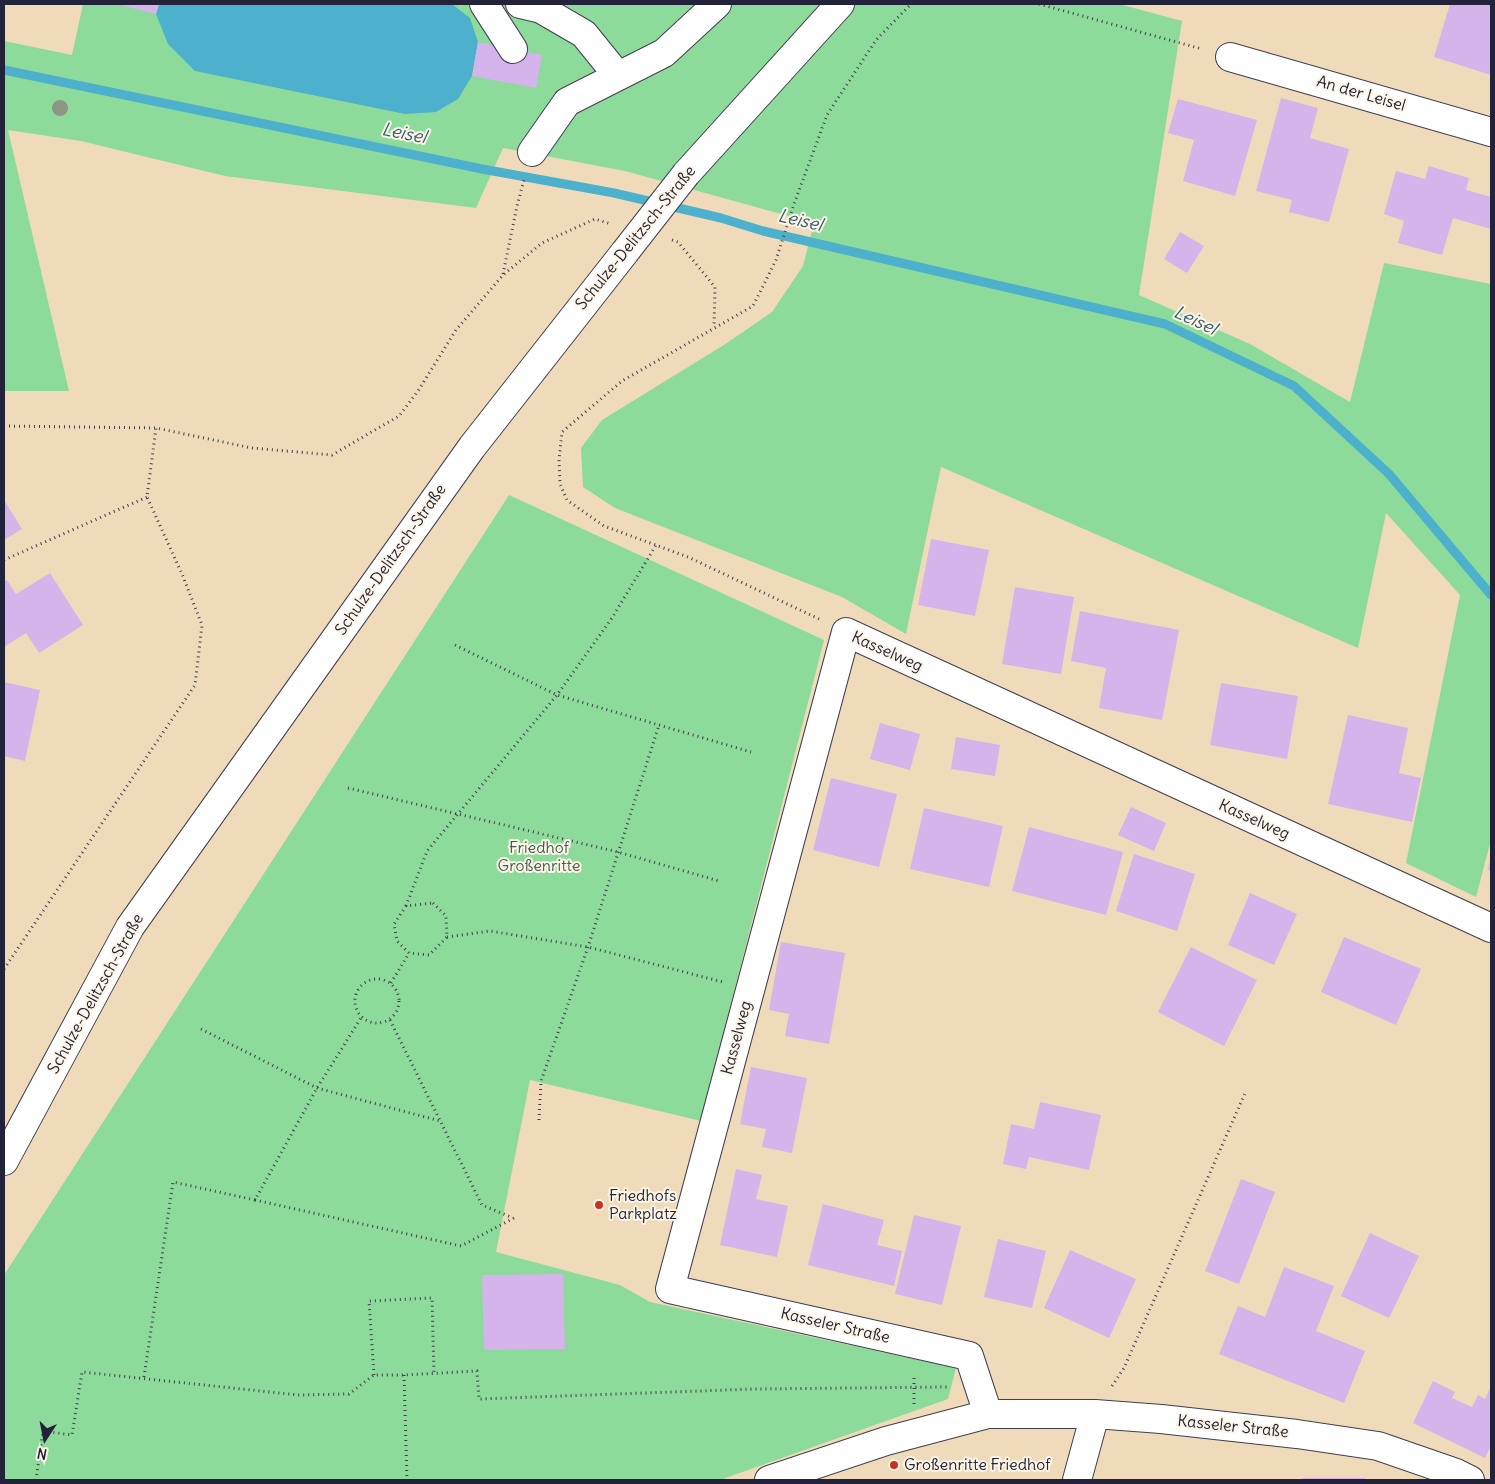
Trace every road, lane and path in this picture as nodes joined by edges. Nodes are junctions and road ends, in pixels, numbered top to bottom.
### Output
1 (484, 4) edge
2 (520, 4) edge
3 (717, 4) edge
4 (840, 4) edge
5 (911, 4) edge
6 (1038, 4) edge
7 (513, 49) dead end
8 (1230, 57) joint
9 (618, 76) junction
10 (1491, 132) edge
11 (532, 152) dead end
12 (517, 206) dead end
13 (595, 219) dead end
14 (678, 242) dead end
15 (503, 275) junction
16 (714, 327) junction
17 (4, 426) edge
18 (156, 428) junction
19 (147, 497) junction
20 (656, 545) junction
21 (4, 560) edge
22 (846, 632) junction
23 (455, 645) dead end
24 (557, 696) junction
25 (659, 725) junction
26 (751, 752) dead end
27 (348, 788) dead end
28 (458, 814) junction
29 (618, 852) junction
30 (719, 881) dead end
31 (406, 906) junction
32 (1491, 928) edge
33 (447, 937) junction
34 (588, 946) junction
35 (409, 953) junction
36 (4, 969) edge
37 (391, 983) junction
38 (750, 989) junction
39 (361, 1018) junction
40 (390, 1020) junction
41 (202, 1029) dead end
42 (317, 1088) junction
43 (1246, 1091) dead end
44 (539, 1120) dead end
45 (440, 1121) junction
46 (4, 1161) edge
47 (255, 1200) junction
48 (670, 1289) joint
49 (916, 1344) junction
50 (434, 1374) junction
51 (374, 1375) junction
52 (404, 1375) junction
53 (144, 1377) junction
54 (979, 1387) junction
55 (914, 1388) junction
56 (988, 1414) junction
57 (1095, 1414) junction
58 (914, 1434) junction
59 (1460, 1478) edge
60 (36, 1480) edge
61 (407, 1480) edge
62 (769, 1480) edge
63 (1077, 1480) edge

1 - 7 street
2 - 9 street
3 - 9 street
4 - 46 street, Schulze-Delitzsch-Straße, bridge
5 - 16 path
6 - 8 path
8 - 10 street, An der Leisel
9 - 11 street
12 - 15 path
13 - 15 path
14 - 16 path
15 - 18 path
16 - 20 path
17 - 18 path
18 - 19 path
19 - 21 path
19 - 36 path
20 - 22 path
20 - 24 path
22 - 32 street, Kasselweg
22 - 38 street, Kasselweg
23 - 24 path
24 - 25 path
24 - 28 path
25 - 26 path
25 - 29 path
27 - 28 path
28 - 29 path
28 - 31 path
29 - 30 path
29 - 34 path
31 - 33 path
31 - 35 path
33 - 34 path
33 - 35 path
34 - 38 path
34 - 44 path
35 - 37 path
37 - 39 path
37 - 40 path
38 - 48 street, Kasselweg
39 - 40 path
39 - 42 path
40 - 45 path
41 - 42 path
42 - 45 path
42 - 47 path
43 - 57 path
45 - 47 path
47 - 53 path
48 - 49 street, Kasseler Straße
49 - 54 street, Kasseler Straße
49 - 55 path
50 - 51 path
50 - 52 path
50 - 55 path
51 - 52 path
51 - 53 path
52 - 61 path
53 - 60 path
54 - 55 path
54 - 56 street, Kasseler Straße
55 - 58 path
56 - 57 street, Kasseler Straße
56 - 58 street, Kasseler Straße
57 - 59 street, Kasseler Straße
57 - 63 street
58 - 62 street, Kasseler Straße

